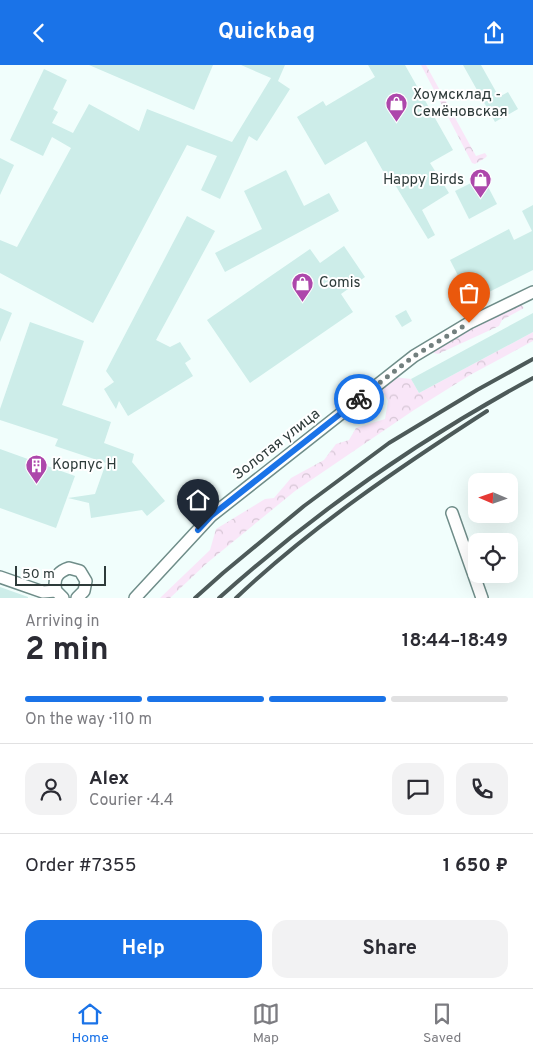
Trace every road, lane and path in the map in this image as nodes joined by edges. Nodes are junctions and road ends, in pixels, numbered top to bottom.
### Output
1 (533, 292) edge
2 (452, 513) dead end
3 (0, 577) edge
4 (60, 594) edge
5 (78, 598) edge
6 (135, 598) edge
7 (482, 598) edge

1 - 6 street, Золотая улица
2 - 7 street
3 - 4 street
4 - 5 street

